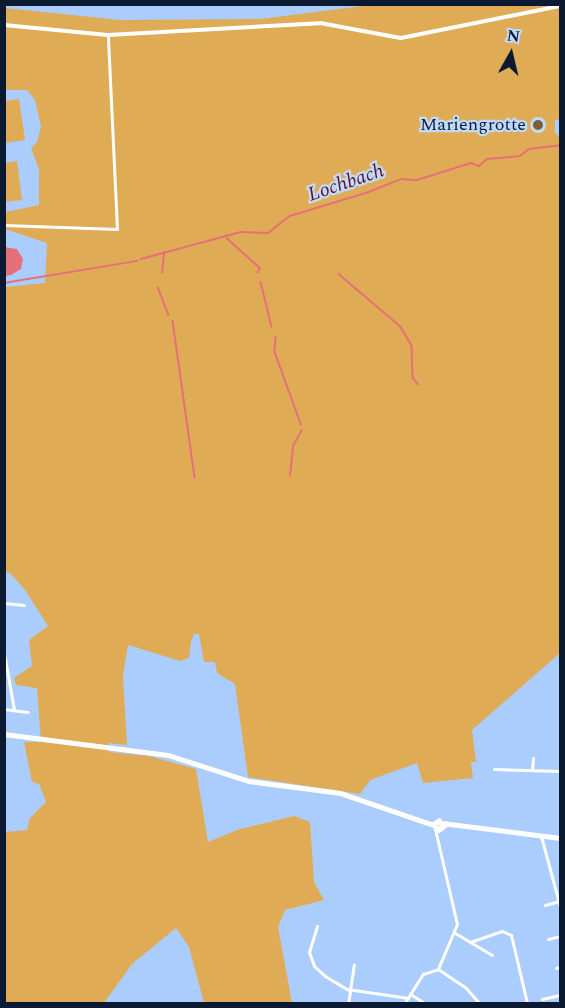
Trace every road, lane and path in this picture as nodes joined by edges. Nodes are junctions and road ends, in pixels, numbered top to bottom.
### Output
1 (561, 6) edge
2 (4, 25) edge
3 (108, 35) junction
4 (4, 225) edge
5 (4, 603) edge
6 (24, 605) dead end
7 (4, 653) edge
8 (4, 709) edge
9 (14, 710) junction
10 (28, 712) dead end
11 (4, 734) edge
12 (533, 758) dead end
13 (494, 769) dead end
14 (532, 770) junction
15 (561, 771) edge
16 (438, 826) junction
17 (541, 834) junction
18 (561, 838) edge
19 (559, 901) junction
20 (545, 905) dead end
21 (561, 907) edge
22 (317, 926) dead end
23 (455, 933) junction
24 (561, 936) edge
25 (548, 939) dead end
26 (470, 942) junction
27 (492, 955) dead end
28 (354, 964) dead end
29 (438, 969) junction
30 (351, 990) junction
31 (561, 995) edge
32 (409, 996) junction
33 (542, 999) dead end
34 (527, 1003) edge
35 (348, 1004) edge
36 (404, 1004) edge
37 (426, 1004) edge
38 (480, 1004) edge

1 - 3 street
2 - 3 street
3 - 4 street
5 - 6 street
7 - 9 street
8 - 9 street
9 - 10 street
11 - 16 main road
12 - 14 street
13 - 14 street
14 - 15 street
16 - 17 main road
16 - 23 street
17 - 18 main road
17 - 19 street
19 - 20 street
19 - 21 street
22 - 30 street
23 - 26 street
23 - 29 street
24 - 25 street
26 - 27 street
26 - 34 street
28 - 30 street
29 - 32 street
29 - 38 street
30 - 32 street
30 - 35 street
31 - 33 street
32 - 36 street
32 - 37 street

